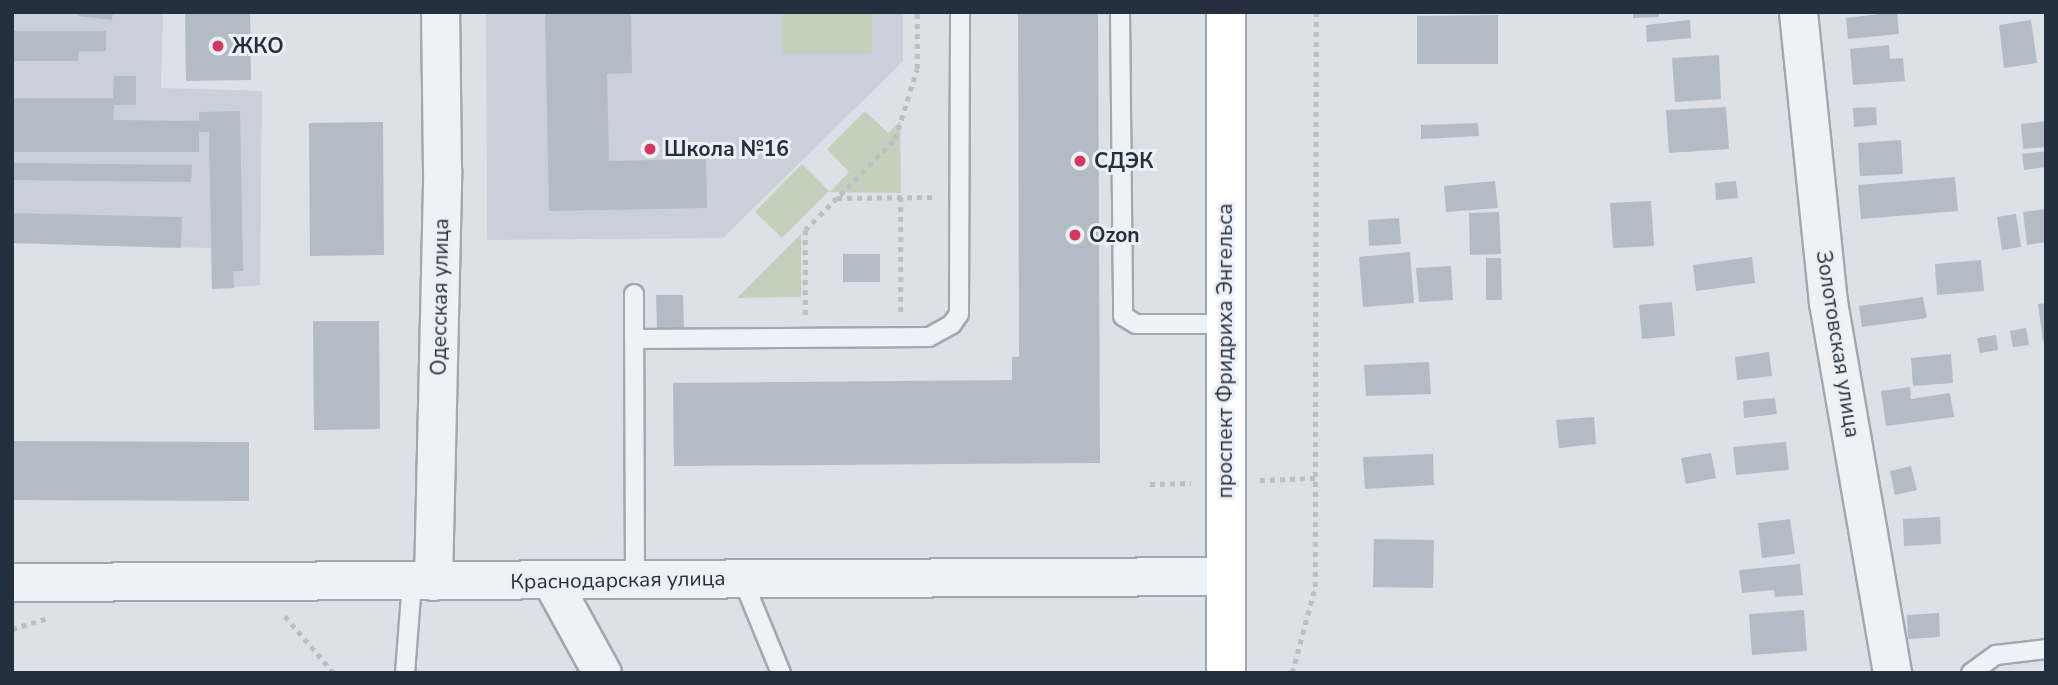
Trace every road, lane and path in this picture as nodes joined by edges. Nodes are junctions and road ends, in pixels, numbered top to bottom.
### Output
1 (440, 12) edge
2 (917, 12) edge
3 (960, 12) edge
4 (1120, 12) edge
5 (1316, 12) edge
6 (1798, 12) edge
7 (1226, 21) edge
8 (901, 197) junction
9 (961, 197) junction
10 (836, 198) junction
11 (634, 294) dead end
12 (1225, 324) junction
13 (805, 337) junction
14 (901, 337) junction
15 (634, 339) junction
16 (1224, 576) junction
17 (742, 578) junction
18 (635, 579) junction
19 (551, 580) junction
20 (423, 581) junction
21 (12, 582) edge
22 (281, 611) dead end
23 (57, 615) dead end
24 (12, 629) edge
25 (2046, 649) edge
26 (334, 673) edge
27 (405, 673) edge
28 (603, 673) edge
29 (781, 673) edge
30 (1226, 673) edge
31 (1292, 673) edge
32 (1892, 673) edge
33 (1971, 673) edge

1 - 20 street, Одесская улица
2 - 10 path
3 - 9 lane
4 - 12 lane
5 - 31 path
6 - 32 street, Золотовская улица
7 - 12 street, проспект Фридриха Энгельса
8 - 9 path
8 - 10 path
8 - 14 path
9 - 14 lane
10 - 13 path
11 - 15 lane
12 - 16 street, проспект Фридриха Энгельса
13 - 14 lane
13 - 15 lane
15 - 18 lane
16 - 17 street, Краснодарская улица
16 - 30 street, проспект Фридриха Энгельса
17 - 18 street, Краснодарская улица
17 - 29 lane
18 - 19 street, Краснодарская улица
19 - 20 street, Краснодарская улица
19 - 28 street
20 - 21 street, Краснодарская улица
20 - 27 lane
22 - 26 path
23 - 24 path
25 - 33 lane

